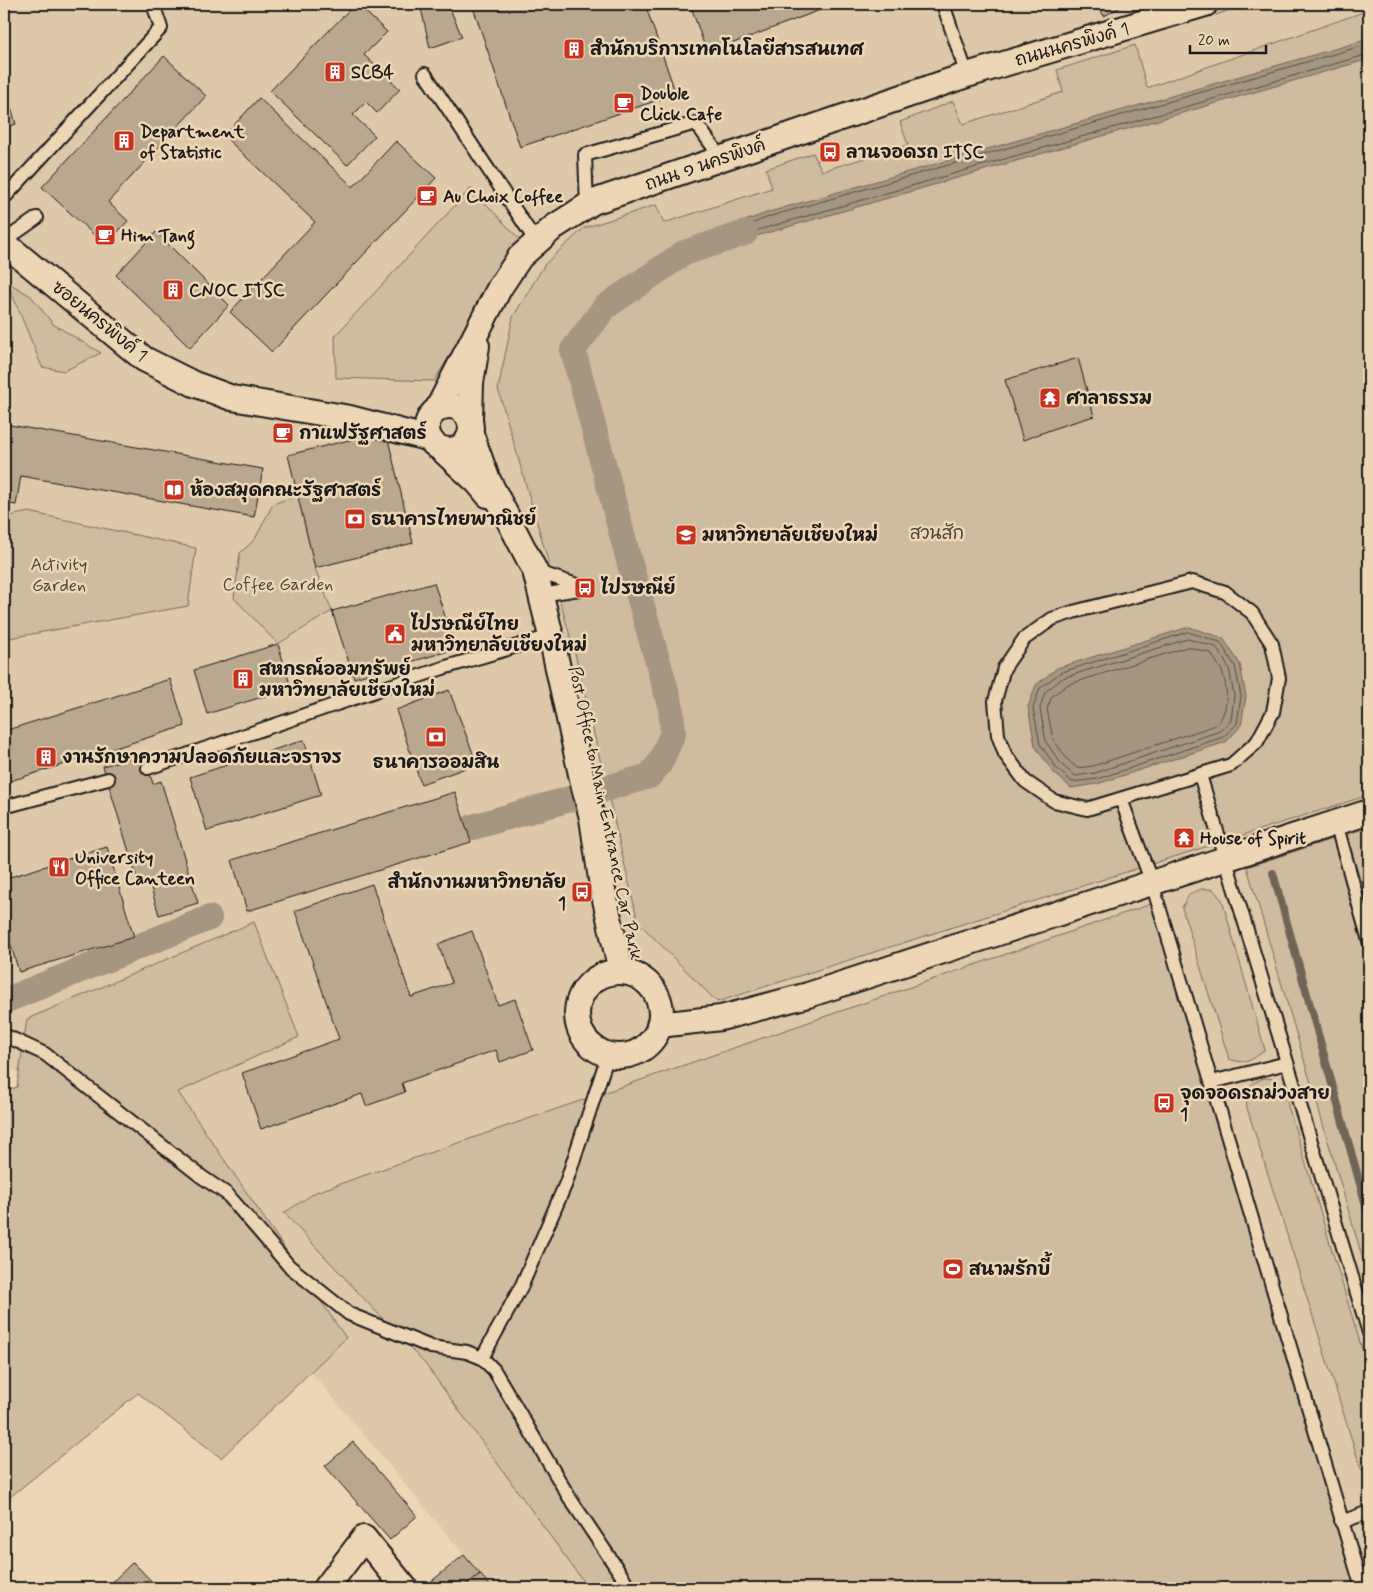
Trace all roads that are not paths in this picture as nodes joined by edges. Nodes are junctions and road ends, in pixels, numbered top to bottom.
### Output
1 (153, 4) edge
2 (943, 4) edge
3 (1205, 4) edge
4 (425, 74) dead end
5 (967, 75) junction
6 (721, 158) junction
7 (4, 198) edge
8 (587, 206) junction
9 (37, 218) dead end
10 (4, 242) edge
11 (536, 243) junction
12 (487, 315) junction
13 (470, 427) junction
14 (434, 429) junction
15 (508, 520) junction
16 (535, 571) junction
17 (541, 595) junction
18 (551, 636) junction
19 (148, 768) dead end
20 (1200, 775) junction
21 (108, 779) dead end
22 (1121, 799) junction
23 (4, 807) edge
24 (1369, 812) edge
25 (1336, 823) junction
26 (1226, 859) junction
27 (1152, 883) junction
28 (1369, 941) edge
29 (621, 972) junction
30 (659, 1025) junction
31 (4, 1035) edge
32 (608, 1055) junction
33 (1287, 1063) junction
34 (1212, 1082) junction
35 (1369, 1333) edge
36 (482, 1358) junction
37 (1369, 1512) edge
38 (1341, 1522) junction
39 (326, 1588) edge
40 (405, 1588) edge
41 (630, 1588) edge
42 (1362, 1588) edge

1 - 7 lane
2 - 5 lane
3 - 5 street, ถนนนครพิงค์ 1
4 - 11 lane
5 - 6 street, ถนน ๑ นครพิงค์
6 - 8 street, ถนน ๑ นครพิงค์
6 - 8 lane
8 - 11 street, ถนน ๑ นครพิงค์
9 - 10 lane
10 - 14 street, ซอยนครพิงค์ 1
11 - 12 street, ถนน ๑ นครพิงค์
12 - 13 street, ถนน ๑ นครพิงค์
12 - 14 street, ถนน ๑ นครพิงค์
13 - 14 street
13 - 14 street
13 - 15 street
14 - 15 street
15 - 16 street
16 - 17 lane, Post Office to Main Entrance Car Park
16 - 17 lane
17 - 18 lane, Post Office to Main Entrance Car Park
18 - 19 lane
18 - 29 lane, Post Office to Main Entrance Car Park
20 - 22 lane
20 - 22 lane
20 - 26 lane
21 - 23 lane
22 - 27 lane
24 - 25 street
25 - 26 street
25 - 28 lane
26 - 27 street
26 - 33 lane
27 - 30 street
27 - 34 lane
29 - 30 lane, Post Office to Main Entrance Car Park
29 - 32 street
30 - 32 lane
31 - 36 lane
32 - 36 lane
33 - 34 lane
33 - 35 lane
34 - 38 lane
36 - 41 lane
37 - 38 lane
38 - 42 lane
39 - 40 street

